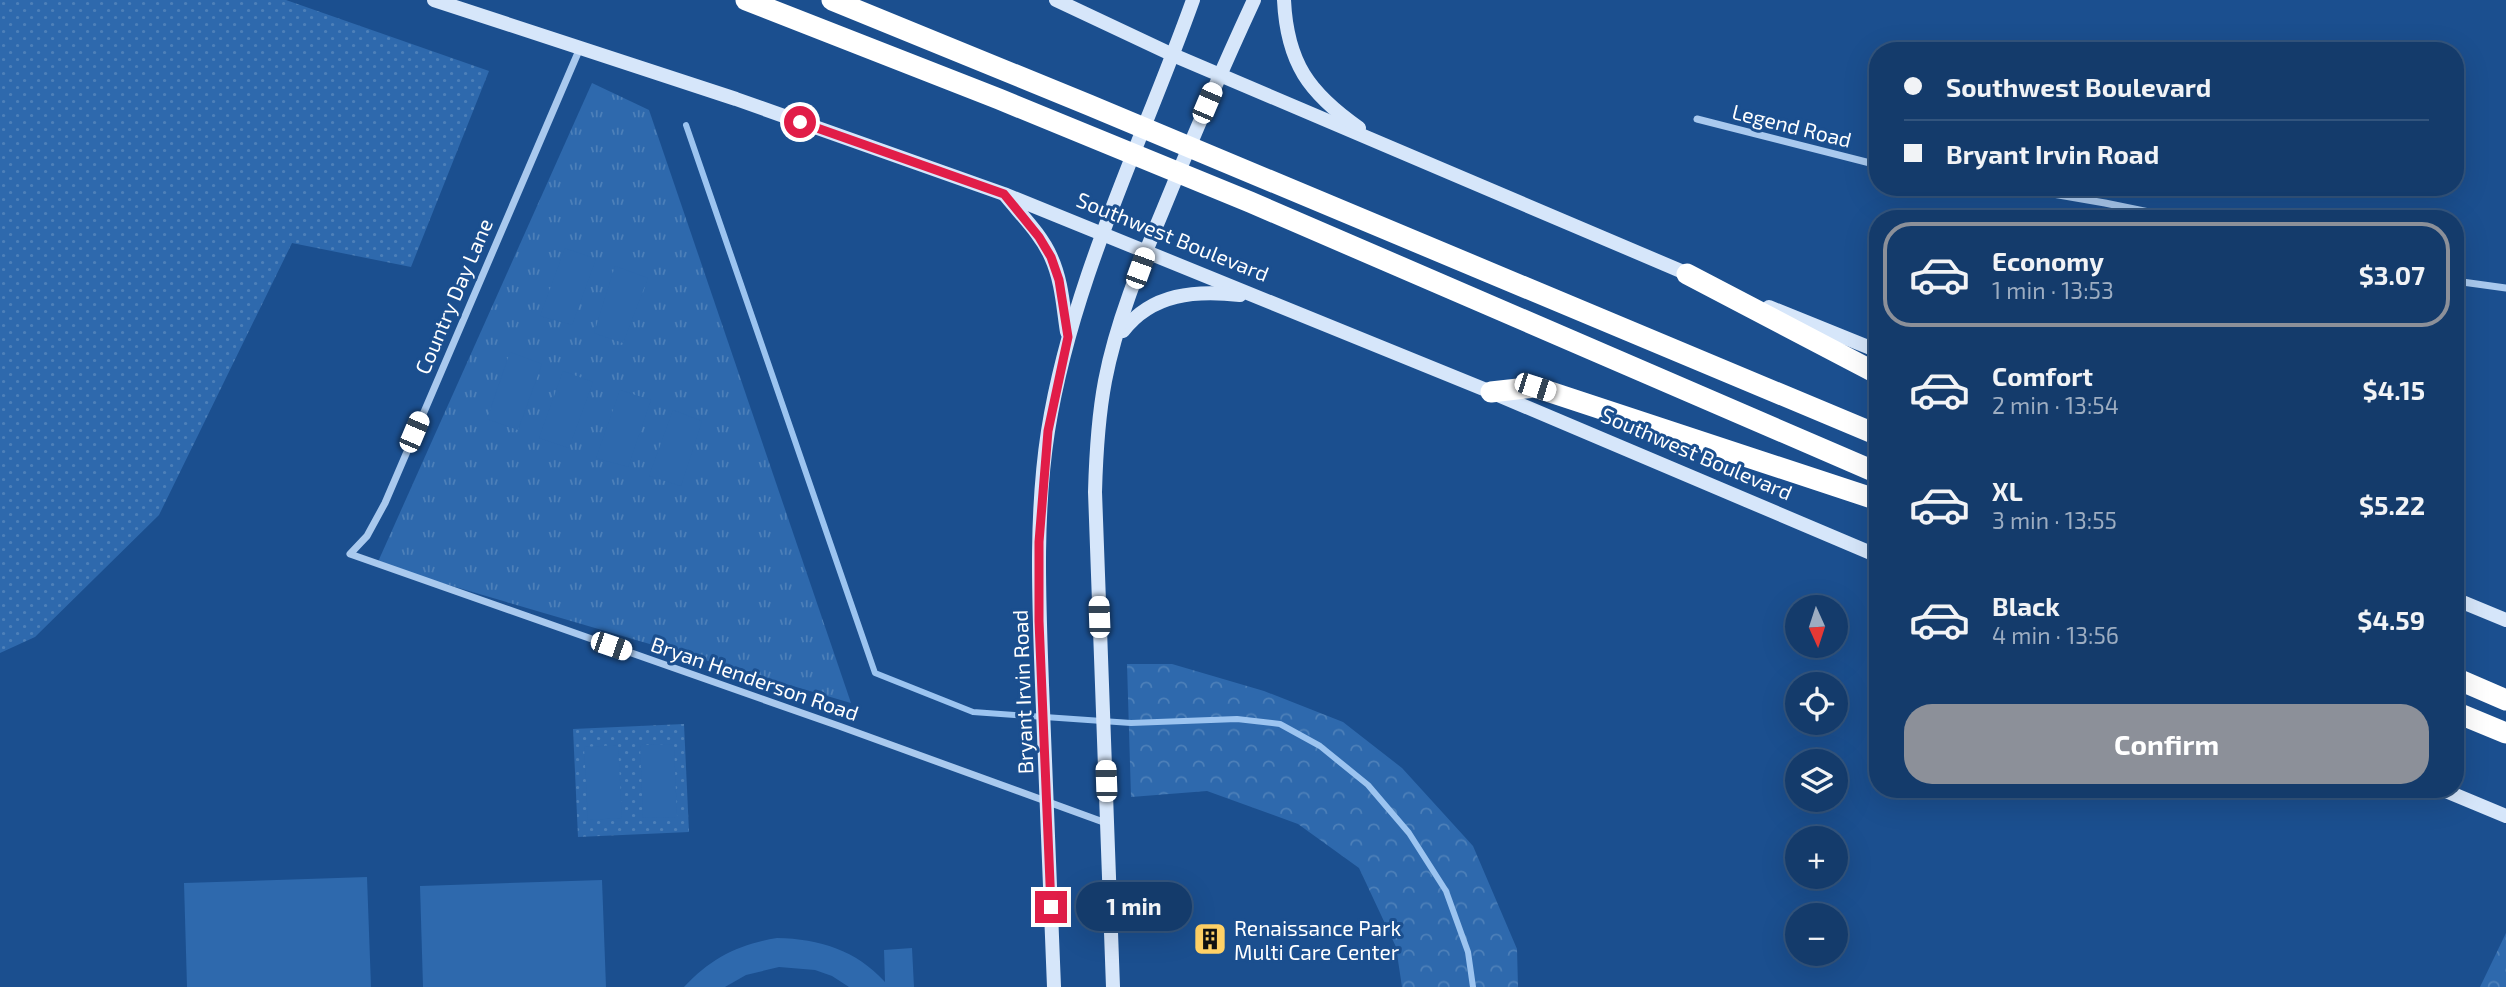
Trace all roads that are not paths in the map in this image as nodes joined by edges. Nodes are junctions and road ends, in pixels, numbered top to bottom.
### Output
1 (434, 0) edge
2 (746, 0) edge
3 (832, 0) edge
4 (1056, 0) edge
5 (1193, 0) edge
6 (1254, 0) edge
7 (1284, 0) edge
8 (580, 47) junction
9 (1173, 55) junction
10 (1219, 74) junction
11 (1697, 119) dead end
12 (1383, 145) junction
13 (1869, 162) edge
14 (1004, 194) junction
15 (2064, 196) edge
16 (2139, 210) edge
17 (1102, 234) junction
18 (1146, 251) junction
19 (1687, 274) junction
20 (2464, 282) edge
21 (2506, 288) edge
22 (1258, 296) junction
23 (1068, 337) junction
24 (1115, 341) junction
25 (1869, 347) edge
26 (1869, 369) edge
27 (1490, 392) junction
28 (1869, 431) edge
29 (1869, 469) edge
30 (1869, 497) edge
31 (1869, 552) edge
32 (350, 554) joint
33 (2464, 603) edge
34 (2506, 620) edge
35 (2464, 682) edge
36 (2506, 699) edge
37 (2464, 716) edge
38 (2506, 733) edge
39 (2463, 798) edge
40 (1048, 801) junction
41 (2506, 816) edge
42 (1108, 823) junction
43 (1054, 987) edge
44 (1113, 987) edge

1 - 8 main road, Southwest Boulevard
2 - 29 highway
3 - 28 highway
4 - 9 main road
5 - 9 main road, Bryant Irvin Road
6 - 10 main road
7 - 12 main road
8 - 14 main road, Southwest Boulevard
8 - 32 street, Country Day Lane
9 - 10 main road
9 - 17 main road, Bryant Irvin Road
10 - 12 main road
10 - 18 main road
11 - 13 street, Legend Road
12 - 19 main road
14 - 17 main road, Southwest Boulevard
14 - 23 main road
15 - 16 street
17 - 18 main road, Southwest Boulevard
17 - 23 main road, Bryant Irvin Road
18 - 22 main road, Southwest Boulevard
18 - 24 main road
19 - 25 main road
19 - 26 highway
20 - 21 street
22 - 24 main road
22 - 27 main road, Southwest Boulevard
23 - 40 main road, Bryant Irvin Road
24 - 42 main road
27 - 30 highway
27 - 31 main road, Southwest Boulevard
32 - 40 street, Bryan Henderson Road
33 - 34 main road
35 - 36 highway
37 - 38 highway
39 - 41 main road
40 - 42 street, Bryan Henderson Road
40 - 43 main road, Bryant Irvin Road
42 - 44 main road

